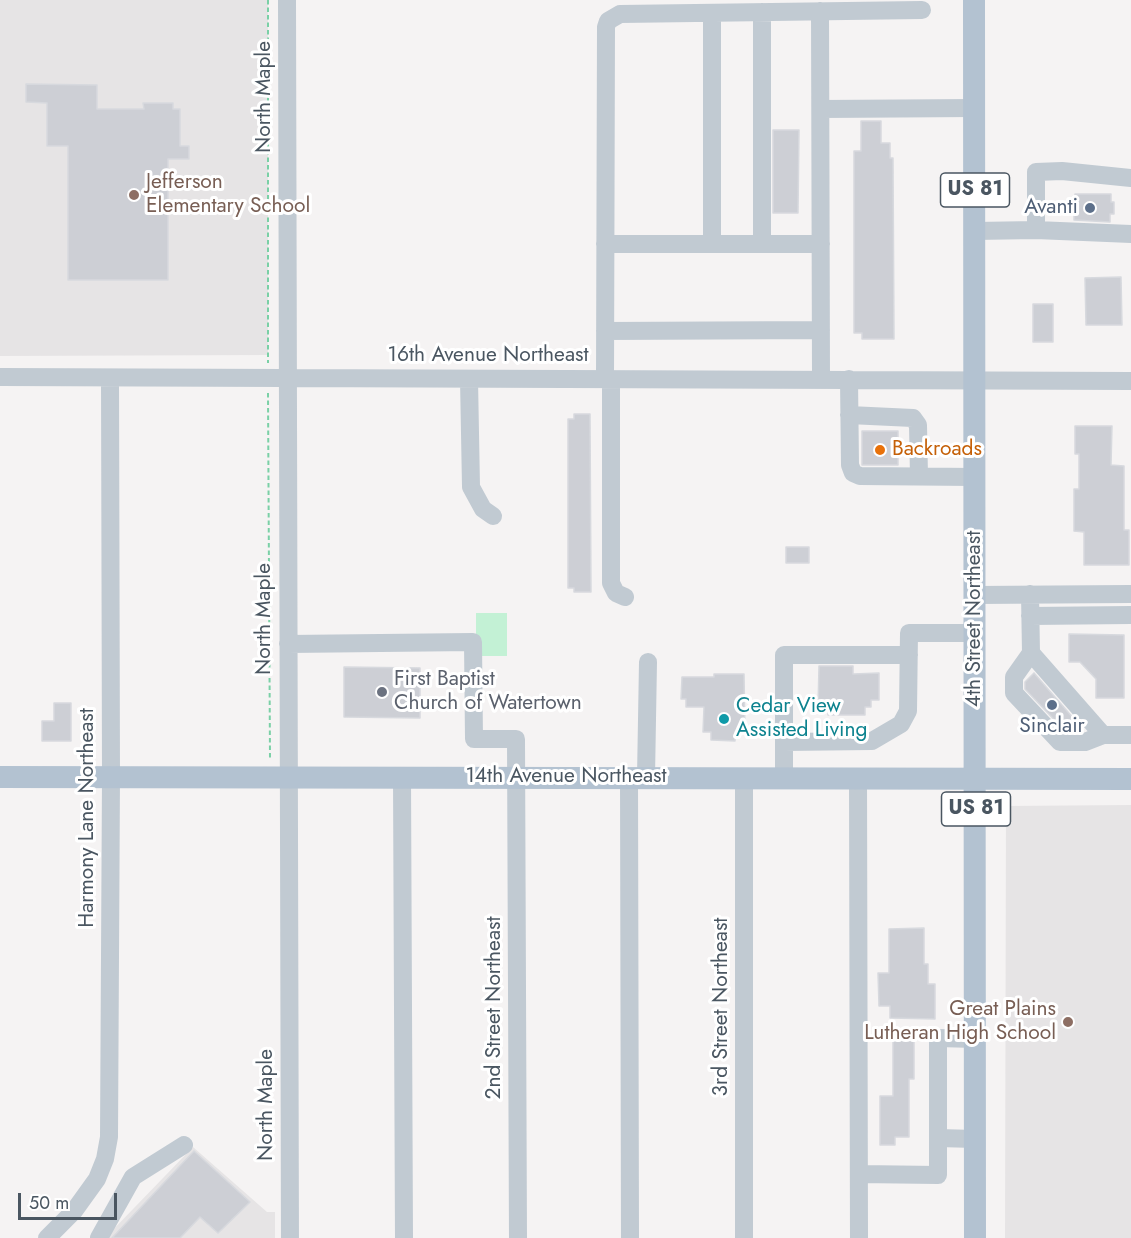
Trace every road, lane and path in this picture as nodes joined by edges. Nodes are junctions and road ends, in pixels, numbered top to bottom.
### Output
1 (268, 0) edge
2 (287, 0) edge
3 (974, 0) edge
4 (922, 10) dead end
5 (762, 12) junction
6 (820, 12) junction
7 (712, 13) junction
8 (975, 108) junction
9 (821, 109) junction
10 (1131, 178) edge
11 (1036, 230) junction
12 (975, 231) junction
13 (1131, 234) edge
14 (605, 244) junction
15 (712, 244) junction
16 (762, 244) junction
17 (821, 244) junction
18 (821, 330) junction
19 (605, 331) junction
20 (268, 369) junction
21 (0, 378) edge
22 (110, 378) junction
23 (288, 378) junction
24 (470, 379) junction
25 (608, 379) junction
26 (821, 379) junction
27 (849, 379) junction
28 (976, 380) junction
29 (1131, 381) edge
30 (849, 415) junction
31 (919, 476) junction
32 (975, 477) junction
33 (494, 516) dead end
34 (1030, 594) junction
35 (1131, 594) edge
36 (975, 595) junction
37 (625, 597) dead end
38 (1131, 615) edge
39 (1030, 616) junction
40 (975, 633) junction
41 (288, 644) junction
42 (1031, 653) junction
43 (909, 655) junction
44 (648, 662) dead end
45 (1103, 735) junction
46 (1131, 735) edge
47 (784, 742) junction
48 (270, 759) dead end
49 (111, 776) junction
50 (288, 776) junction
51 (0, 777) edge
52 (402, 777) junction
53 (638, 777) junction
54 (744, 777) junction
55 (784, 777) junction
56 (858, 777) junction
57 (516, 778) junction
58 (976, 778) junction
59 (1131, 779) edge
60 (975, 1039) junction
61 (938, 1138) junction
62 (975, 1139) junction
63 (184, 1145) dead end
64 (859, 1174) junction
65 (93, 1185) junction
66 (117, 1205) junction
67 (47, 1238) edge
68 (99, 1238) edge
69 (290, 1238) edge
70 (404, 1238) edge
71 (518, 1238) edge
72 (630, 1238) edge
73 (744, 1238) edge
74 (859, 1238) edge
75 (975, 1238) edge

1 - 20 path
2 - 23 street, North Maple
3 - 8 main road, 4th Street Northeast / US 81
4 - 6 street
5 - 6 street
5 - 7 street
5 - 16 street
6 - 9 street
7 - 14 street
7 - 15 street
8 - 9 street
8 - 12 main road, 4th Street Northeast / US 81
9 - 17 street
10 - 11 street
11 - 12 street
11 - 13 street
12 - 28 main road, 4th Street Northeast / US 81
14 - 15 street
14 - 19 street
15 - 16 street
16 - 17 street
17 - 18 street
18 - 19 street
18 - 26 street
19 - 25 street
20 - 22 street, 16th Avenue Northeast
20 - 23 street, 16th Avenue Northeast
20 - 48 path
21 - 22 street, 16th Avenue Northeast
22 - 49 street, Harmony Lane Northeast
23 - 24 street, 16th Avenue Northeast
23 - 41 street, North Maple
24 - 25 street, 16th Avenue Northeast
24 - 33 street
25 - 26 street, 16th Avenue Northeast
25 - 37 street
26 - 27 street, 16th Avenue Northeast
27 - 28 street, 16th Avenue Northeast
27 - 30 street
28 - 29 street, 16th Avenue Northeast
28 - 32 main road, 4th Street Northeast / US 81
30 - 31 street
30 - 31 street
31 - 32 street
32 - 36 main road, 4th Street Northeast / US 81
34 - 35 street
34 - 36 street
34 - 39 street
36 - 40 main road, 4th Street Northeast / US 81
38 - 39 street
39 - 42 street
40 - 43 street
40 - 58 main road, 4th Street Northeast / US 81
41 - 50 street, North Maple
41 - 57 street, 2nd Street Northeast
42 - 45 street
42 - 45 street
43 - 47 street
43 - 47 street
44 - 53 street
45 - 46 street
47 - 55 street
49 - 50 main road, 14th Avenue Northeast
49 - 51 main road, 14th Avenue Northeast
49 - 65 street, Harmony Lane Northeast
50 - 52 main road, 14th Avenue Northeast
50 - 69 street, North Maple
52 - 57 main road, 14th Avenue Northeast
52 - 70 street
53 - 54 main road, 14th Avenue Northeast
53 - 57 main road, 14th Avenue Northeast
53 - 72 street
54 - 55 main road, 14th Avenue Northeast
54 - 73 street, 3rd Street Northeast
55 - 56 main road, 14th Avenue Northeast
56 - 58 main road, 14th Avenue Northeast
56 - 64 street
57 - 71 street, 2nd Street Northeast
58 - 59 main road, 14th Avenue Northeast
58 - 60 main road, 4th Street Northeast / US 81
60 - 61 street
60 - 62 main road, 4th Street Northeast / US 81
61 - 62 street
61 - 64 street
62 - 75 main road, 4th Street Northeast / US 81
63 - 66 street
64 - 74 street
65 - 66 street
65 - 67 street, Harmony Lane Northeast
66 - 68 street

